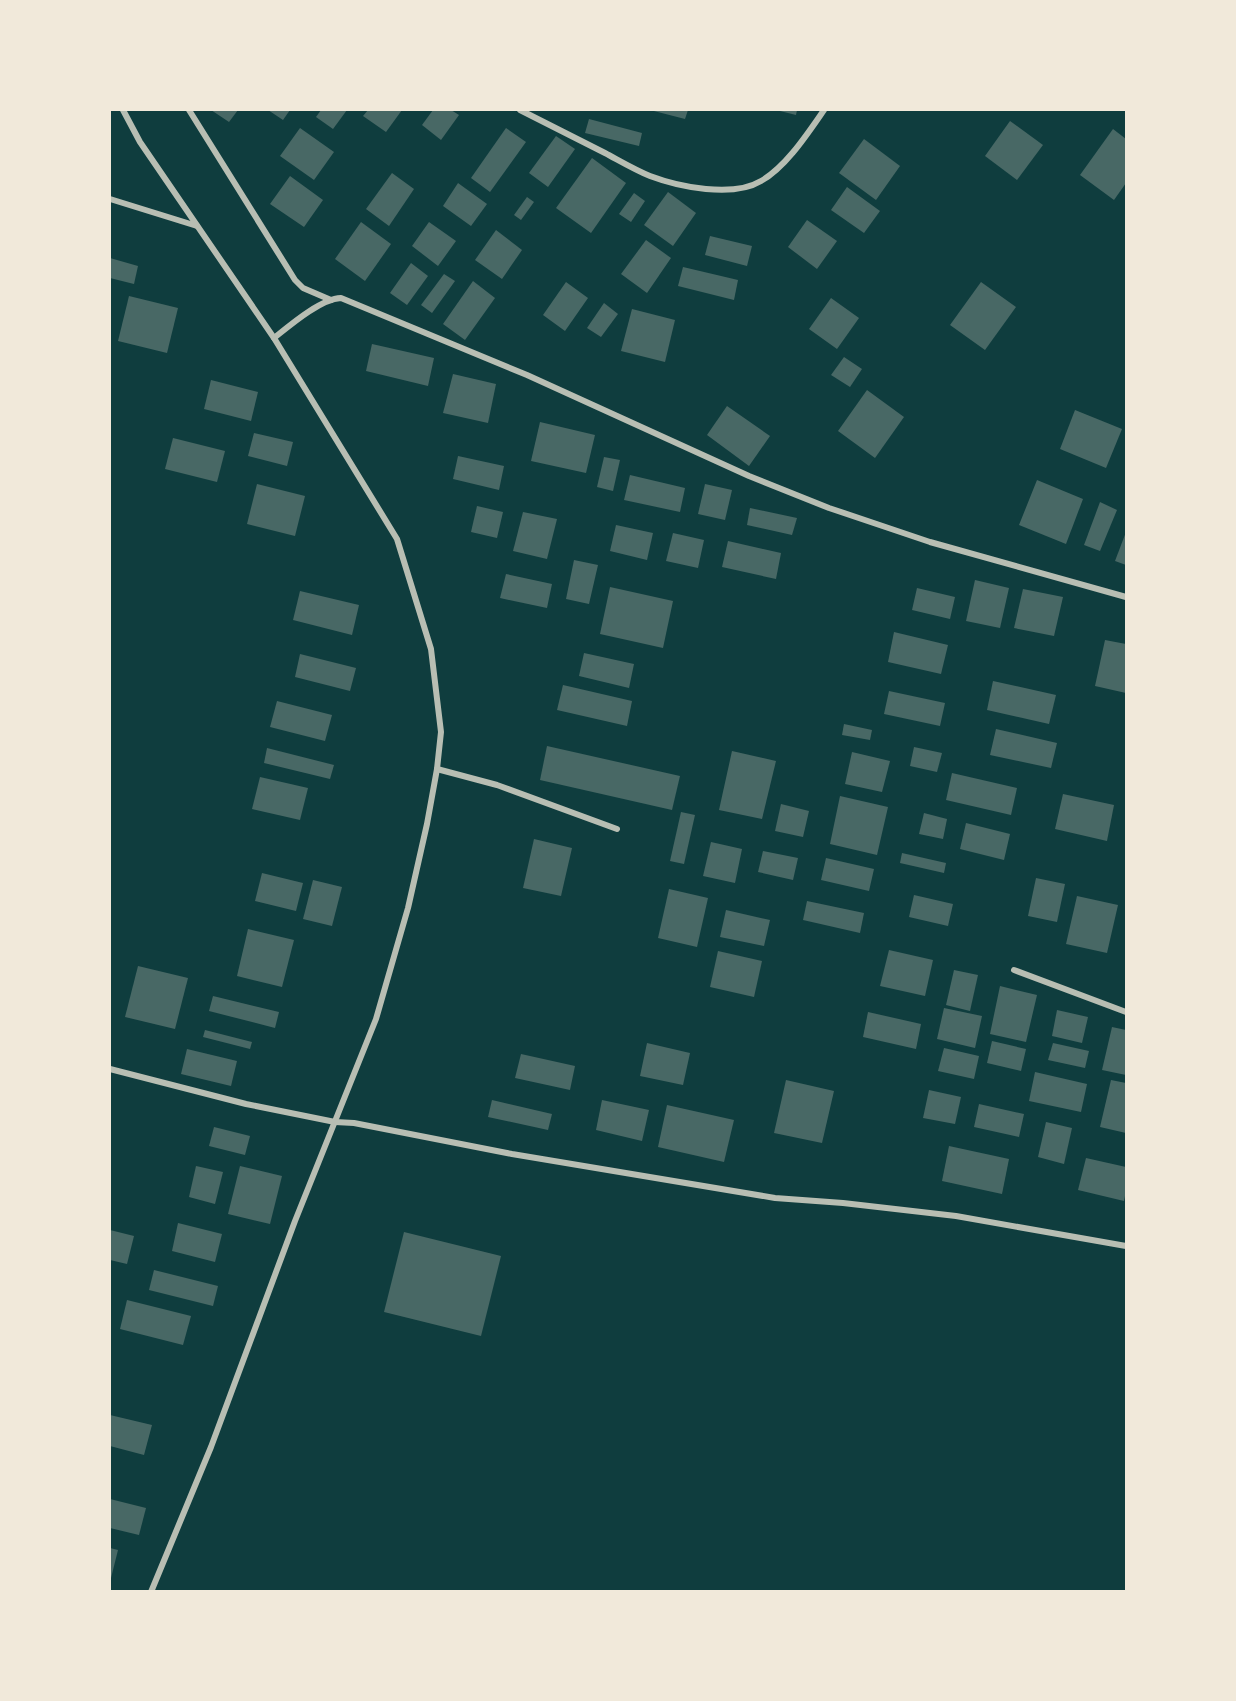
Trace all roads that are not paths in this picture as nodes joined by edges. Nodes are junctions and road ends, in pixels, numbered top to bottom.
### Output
1 (123, 110) edge
2 (189, 110) edge
3 (520, 110) edge
4 (824, 110) edge
5 (110, 199) edge
6 (197, 226) junction
7 (331, 300) junction
8 (276, 336) junction
9 (1126, 597) edge
10 (437, 768) junction
11 (617, 829) dead end
12 (1014, 970) dead end
13 (1126, 1012) edge
14 (110, 1069) edge
15 (335, 1122) junction
16 (1126, 1246) edge
17 (151, 1592) edge

1 - 6 street
2 - 7 street
3 - 4 street
5 - 6 street
6 - 8 street
7 - 8 street
7 - 9 street
8 - 10 street
10 - 11 street
10 - 15 street
12 - 13 street
14 - 15 street
15 - 16 street
15 - 17 street

